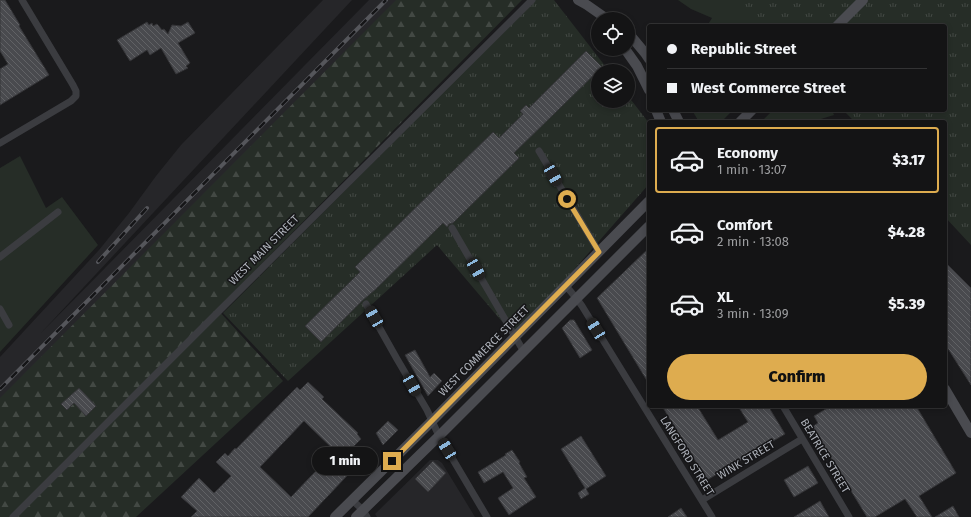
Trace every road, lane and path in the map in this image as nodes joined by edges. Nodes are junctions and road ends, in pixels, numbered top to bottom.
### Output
1 (22, 0) edge
2 (532, 0) edge
3 (578, 0) edge
4 (863, 0) edge
5 (597, 12) edge
6 (839, 24) edge
7 (635, 41) edge
8 (630, 56) edge
9 (647, 56) edge
10 (647, 86) edge
11 (750, 112) edge
12 (742, 120) edge
13 (0, 143) edge
14 (540, 151) dead end
15 (647, 203) edge
16 (58, 212) dead end
17 (452, 228) dead end
18 (647, 228) edge
19 (599, 252) junction
20 (0, 258) edge
21 (566, 286) junction
22 (577, 299) junction
23 (366, 304) dead end
24 (0, 309) edge
25 (9, 325) dead end
26 (515, 337) junction
27 (524, 352) junction
28 (947, 392) edge
29 (784, 408) edge
30 (432, 421) junction
31 (971, 433) edge
32 (439, 436) junction
33 (802, 439) junction
34 (352, 500) junction
35 (702, 500) junction
36 (362, 515) edge
37 (13, 517) edge
38 (335, 517) edge
39 (487, 517) edge
40 (712, 517) edge
41 (849, 517) edge

1 - 13 street
2 - 37 street, WEST MAIN STREET
3 - 5 main road
4 - 6 main road
7 - 9 main road
8 - 10 main road
11 - 12 main road
14 - 19 street
15 - 19 main road, WEST COMMERCE STREET
16 - 20 street
17 - 26 street
18 - 22 main road
19 - 21 main road, WEST COMMERCE STREET
21 - 22 street, LANGFORD STREET
21 - 26 main road, WEST COMMERCE STREET
22 - 27 main road
22 - 35 street, LANGFORD STREET
23 - 30 street
24 - 25 street
26 - 27 street
26 - 30 main road, WEST COMMERCE STREET
27 - 32 main road
28 - 31 main road
29 - 33 street, BEATRICE STREET
30 - 32 street
30 - 34 main road, WEST COMMERCE STREET
32 - 36 main road
32 - 39 street
33 - 35 street, WINK STREET
33 - 41 street, BEATRICE STREET
34 - 36 street
34 - 38 main road, WEST COMMERCE STREET
35 - 40 street, LANGFORD STREET

